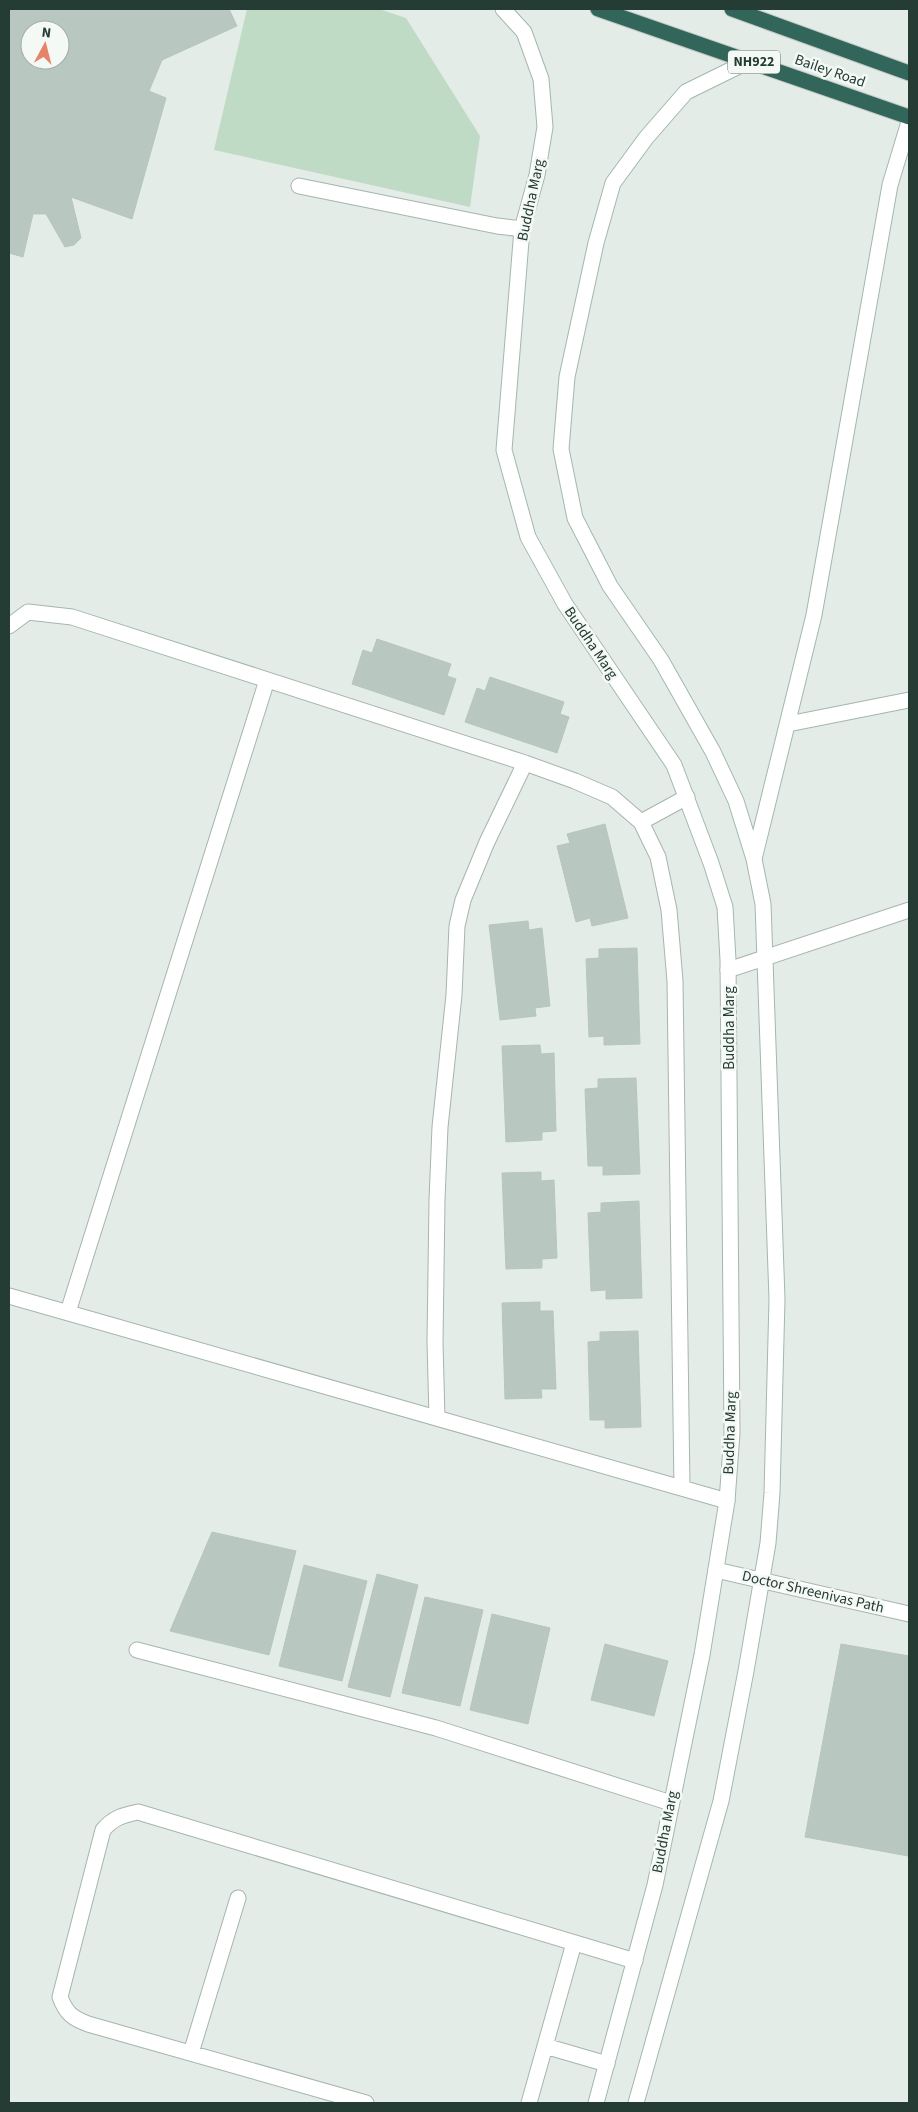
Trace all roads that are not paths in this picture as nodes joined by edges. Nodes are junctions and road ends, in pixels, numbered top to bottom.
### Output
1 (503, 9) edge
2 (598, 9) edge
3 (732, 9) edge
4 (749, 61) junction
5 (909, 73) edge
6 (909, 116) edge
7 (909, 122) edge
8 (299, 186) dead end
9 (522, 229) junction
10 (9, 626) edge
11 (266, 680) junction
12 (909, 700) edge
13 (788, 724) junction
14 (525, 763) junction
15 (687, 797) junction
16 (641, 822) junction
17 (754, 859) junction
18 (909, 910) edge
19 (765, 958) junction
20 (728, 970) junction
21 (9, 1296) edge
22 (68, 1312) junction
23 (437, 1418) junction
24 (682, 1488) junction
25 (727, 1501) junction
26 (716, 1570) junction
27 (762, 1579) junction
28 (909, 1614) edge
29 (137, 1650) dead end
30 (671, 1803) junction
31 (238, 1898) dead end
32 (574, 1943) junction
33 (635, 1961) junction
34 (545, 2046) junction
35 (191, 2053) junction
36 (607, 2064) junction
37 (366, 2103) edge
38 (529, 2103) edge
39 (596, 2103) edge
40 (636, 2103) edge

1 - 9 main road, Buddha Marg
2 - 4 highway, Bailey Road / NH922
3 - 5 highway, Bailey Road
4 - 6 highway, Bailey Road / NH922
4 - 17 main road
7 - 13 main road
8 - 9 main road
9 - 15 main road, Buddha Marg
10 - 11 main road
11 - 14 main road
11 - 22 main road
12 - 13 main road
13 - 17 main road
14 - 16 main road
14 - 23 main road
15 - 16 main road
15 - 20 main road, Buddha Marg
16 - 24 main road
17 - 19 main road
18 - 19 main road
19 - 20 main road
19 - 27 main road
20 - 25 main road, Buddha Marg
21 - 22 main road
22 - 23 main road
23 - 24 main road
24 - 25 main road
25 - 26 main road, Buddha Marg
26 - 27 main road, Doctor Shreenivas Path
26 - 30 main road, Buddha Marg
27 - 28 main road, Doctor Shreenivas Path
27 - 40 main road
29 - 30 main road
30 - 33 main road, Buddha Marg
31 - 35 main road
32 - 33 main road
32 - 34 main road
32 - 35 main road
33 - 36 main road, Buddha Marg
34 - 36 main road
34 - 38 main road
35 - 37 main road
36 - 39 main road, Buddha Marg

